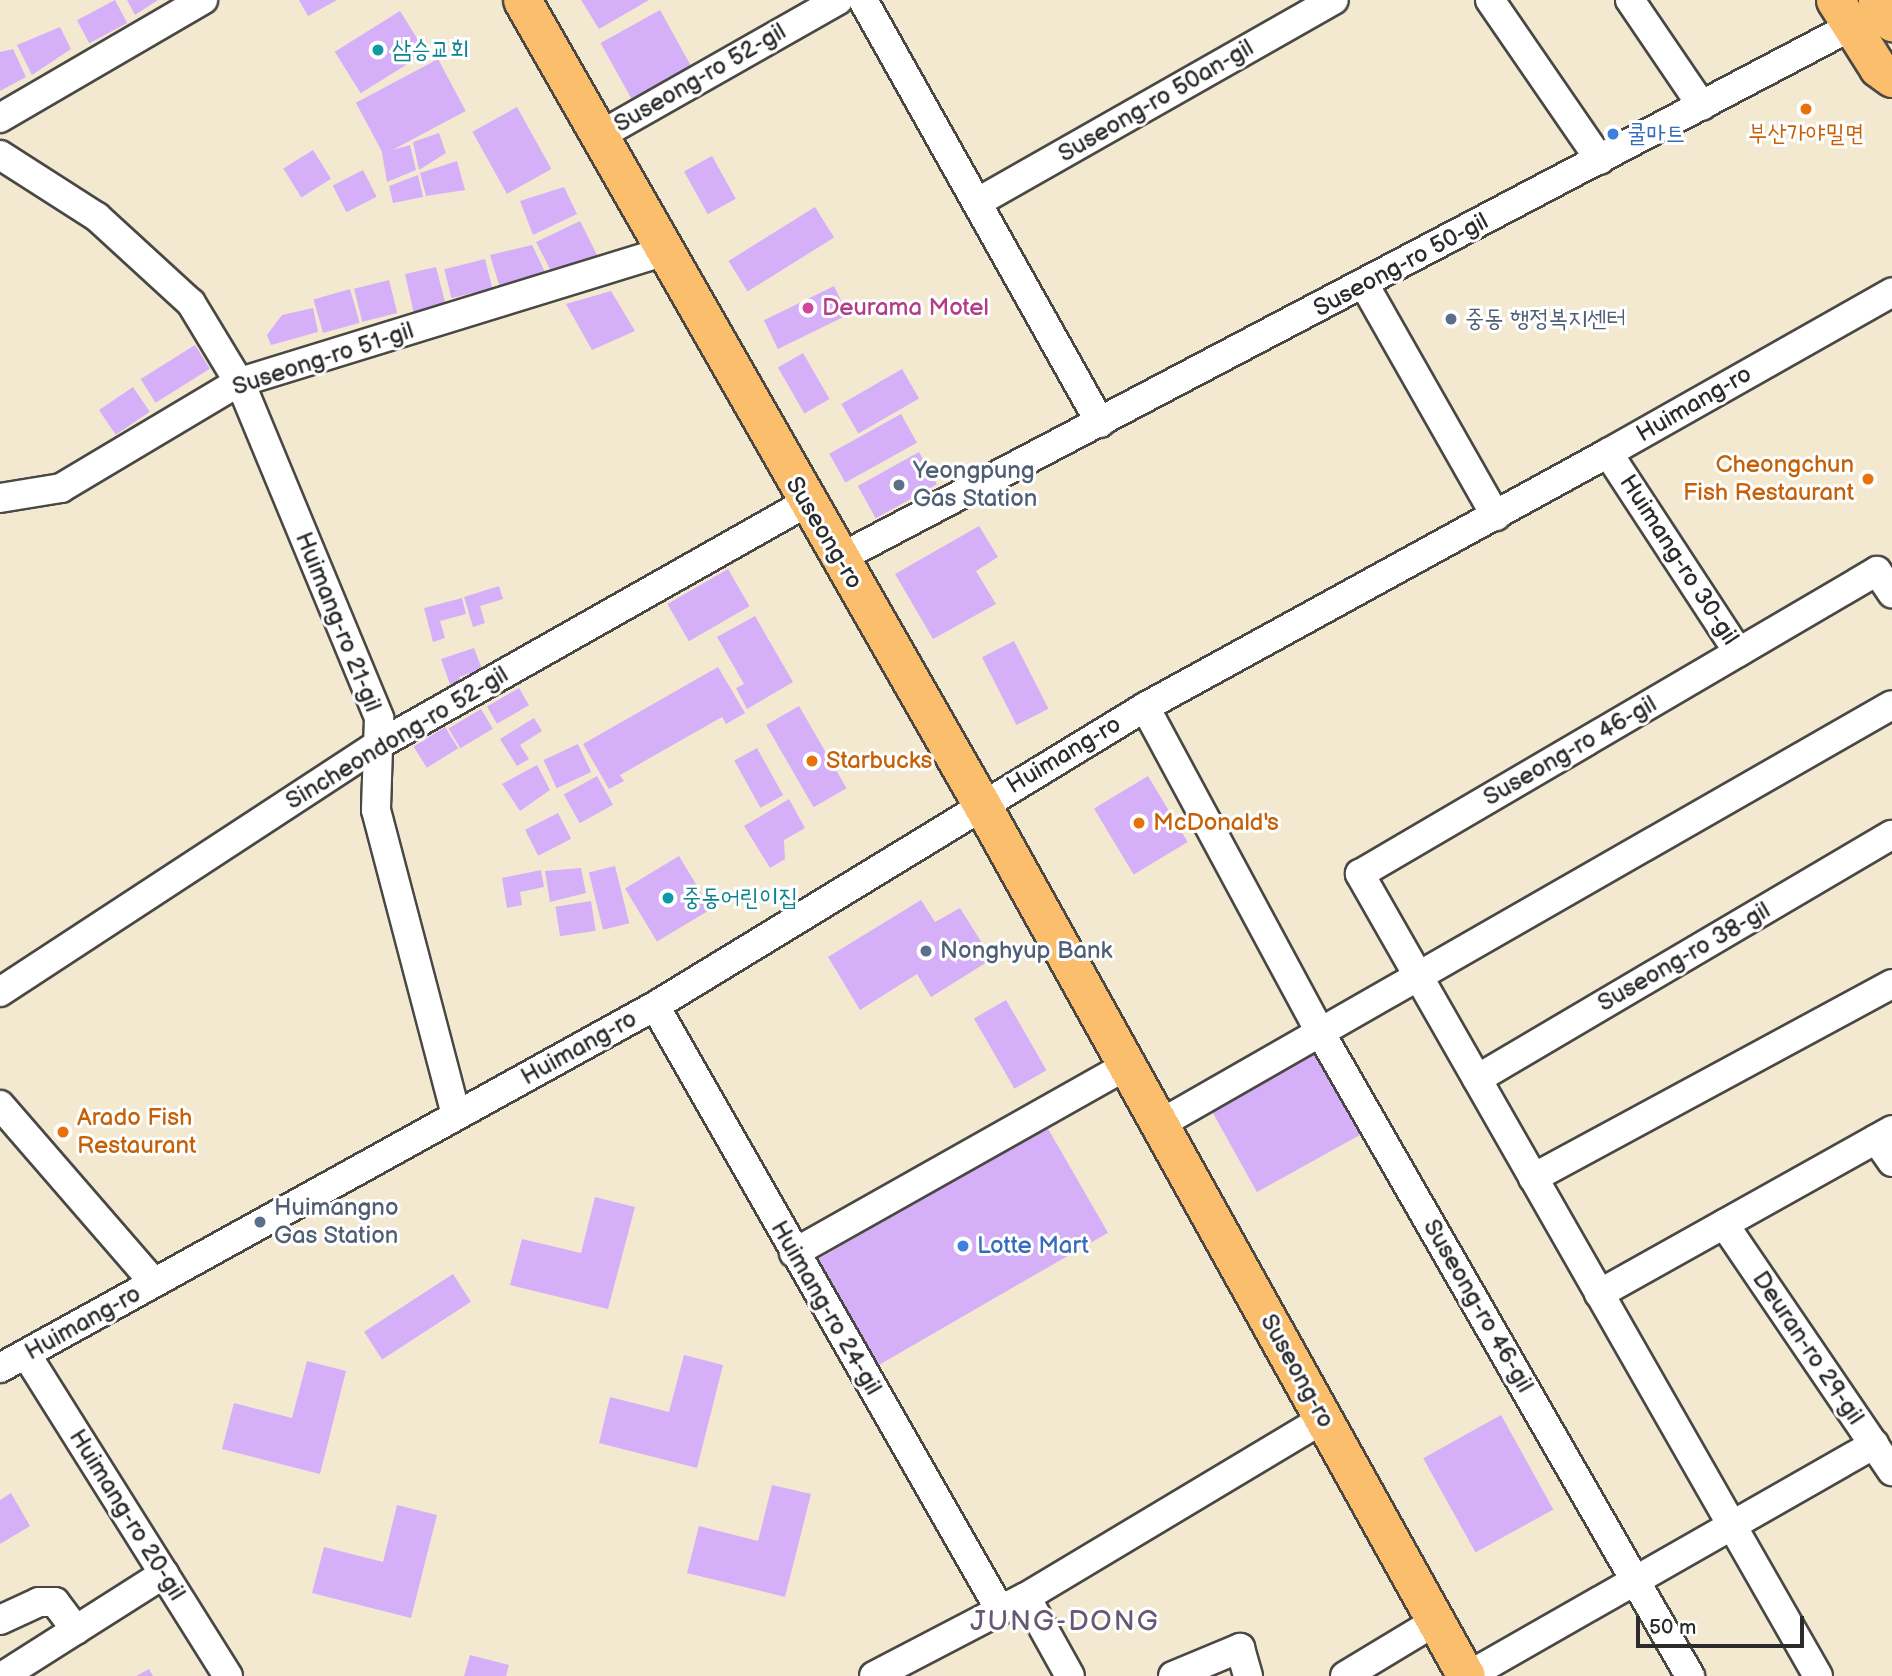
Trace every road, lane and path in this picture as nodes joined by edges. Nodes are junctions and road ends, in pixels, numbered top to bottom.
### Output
1 (203, 0) edge
2 (522, 0) edge
3 (838, 0) edge
4 (863, 0) edge
5 (1334, 0) edge
6 (1490, 0) edge
7 (1630, 0) edge
8 (1872, 10) edge
9 (1892, 78) edge
10 (1702, 106) junction
11 (0, 118) edge
12 (599, 136) junction
13 (0, 155) edge
14 (1600, 160) junction
15 (978, 202) junction
16 (663, 252) junction
17 (1364, 284) junction
18 (1892, 292) edge
19 (237, 383) junction
20 (1100, 423) junction
21 (1608, 453) junction
22 (0, 498) edge
23 (806, 503) junction
24 (1496, 516) junction
25 (840, 558) junction
26 (1887, 575) edge
27 (1738, 652) junction
28 (1892, 705) edge
29 (1145, 707) junction
30 (378, 745) junction
31 (982, 805) junction
32 (1892, 835) edge
33 (1419, 978) junction
34 (1892, 984) edge
35 (0, 992) edge
36 (655, 1006) junction
37 (1320, 1032) junction
38 (1127, 1065) junction
39 (1476, 1079) junction
40 (0, 1104) edge
41 (456, 1116) junction
42 (1160, 1124) junction
43 (1887, 1144) edge
44 (1533, 1178) junction
45 (1724, 1224) junction
46 (794, 1252) junction
47 (154, 1283) junction
48 (1599, 1294) junction
49 (26, 1354) junction
50 (0, 1368) edge
51 (1324, 1419) junction
52 (1874, 1444) junction
53 (1892, 1471) edge
54 (1733, 1527) junction
55 (164, 1574) junction
56 (1635, 1579) junction
57 (1026, 1597) junction
58 (999, 1608) junction
59 (0, 1620) edge
60 (1436, 1620) junction
61 (76, 1630) junction
62 (880, 1674) edge
63 (3, 1676) edge
64 (228, 1676) edge
65 (1070, 1676) edge
66 (1173, 1676) edge
67 (1248, 1676) edge
68 (1345, 1676) edge
69 (1467, 1676) edge
70 (1690, 1676) edge
71 (1818, 1676) edge

1 - 11 street
2 - 12 main road, Suseong-ro
3 - 12 street, Suseong-ro 52-gil
4 - 15 street
5 - 15 street, Suseong-ro 50an-gil
6 - 14 street
7 - 10 street
8 - 9 main road
8 - 10 street, Suseong-ro 50-gil
10 - 14 street, Suseong-ro 50-gil
12 - 16 main road, Suseong-ro
13 - 19 street, Huimang-ro 21-gil
14 - 17 street, Suseong-ro 50-gil
15 - 20 street
16 - 19 street, Suseong-ro 51-gil
16 - 23 main road, Suseong-ro
17 - 20 street, Suseong-ro 50-gil
17 - 24 street
18 - 21 street, Huimang-ro
19 - 22 street, Suseong-ro 51-gil
19 - 30 street, Huimang-ro 21-gil
20 - 25 street, Suseong-ro 50-gil
21 - 24 street, Huimang-ro
21 - 27 street, Huimang-ro 30-gil
23 - 25 main road, Suseong-ro
23 - 30 street, Sincheondong-ro 52-gil
24 - 29 street, Huimang-ro
25 - 31 main road, Suseong-ro
26 - 27 street, Huimang-ro 30-gil
27 - 33 street, Suseong-ro 46-gil
28 - 33 street
29 - 31 street, Huimang-ro
29 - 37 street, Huimang-ro
30 - 35 street, Sincheondong-ro 52-gil
30 - 41 street, Huimang-ro 21-gil
31 - 36 street, Huimang-ro
31 - 38 main road, Suseong-ro
32 - 39 street, Suseong-ro 38-gil
33 - 37 street
33 - 39 street
34 - 44 street
36 - 41 street, Huimang-ro
36 - 46 street, Huimang-ro 24-gil
37 - 42 street
37 - 56 street, Suseong-ro 46-gil
38 - 42 main road, Suseong-ro
38 - 46 street
39 - 44 street
40 - 47 street
41 - 47 street, Huimang-ro
42 - 51 main road, Suseong-ro
43 - 45 street
44 - 48 street
45 - 48 street
45 - 52 street, Deuran-ro 29-gil
46 - 58 street, Huimang-ro 24-gil
47 - 49 street, Huimang-ro
48 - 54 street
49 - 50 street, Huimang-ro
49 - 55 street, Huimang-ro 20-gil
51 - 57 street
51 - 60 main road, Suseong-ro
52 - 53 street, Deuran-ro 29-gil
52 - 54 street, Suseong-ro
54 - 56 street, Suseong-ro
54 - 71 street
55 - 61 street
55 - 64 street, Huimang-ro 20-gil
56 - 69 street, Suseong-ro
56 - 70 street
57 - 58 street
57 - 65 street
58 - 62 street
59 - 61 street
60 - 68 street
60 - 69 main road, Suseong-ro
61 - 63 street
66 - 67 street

